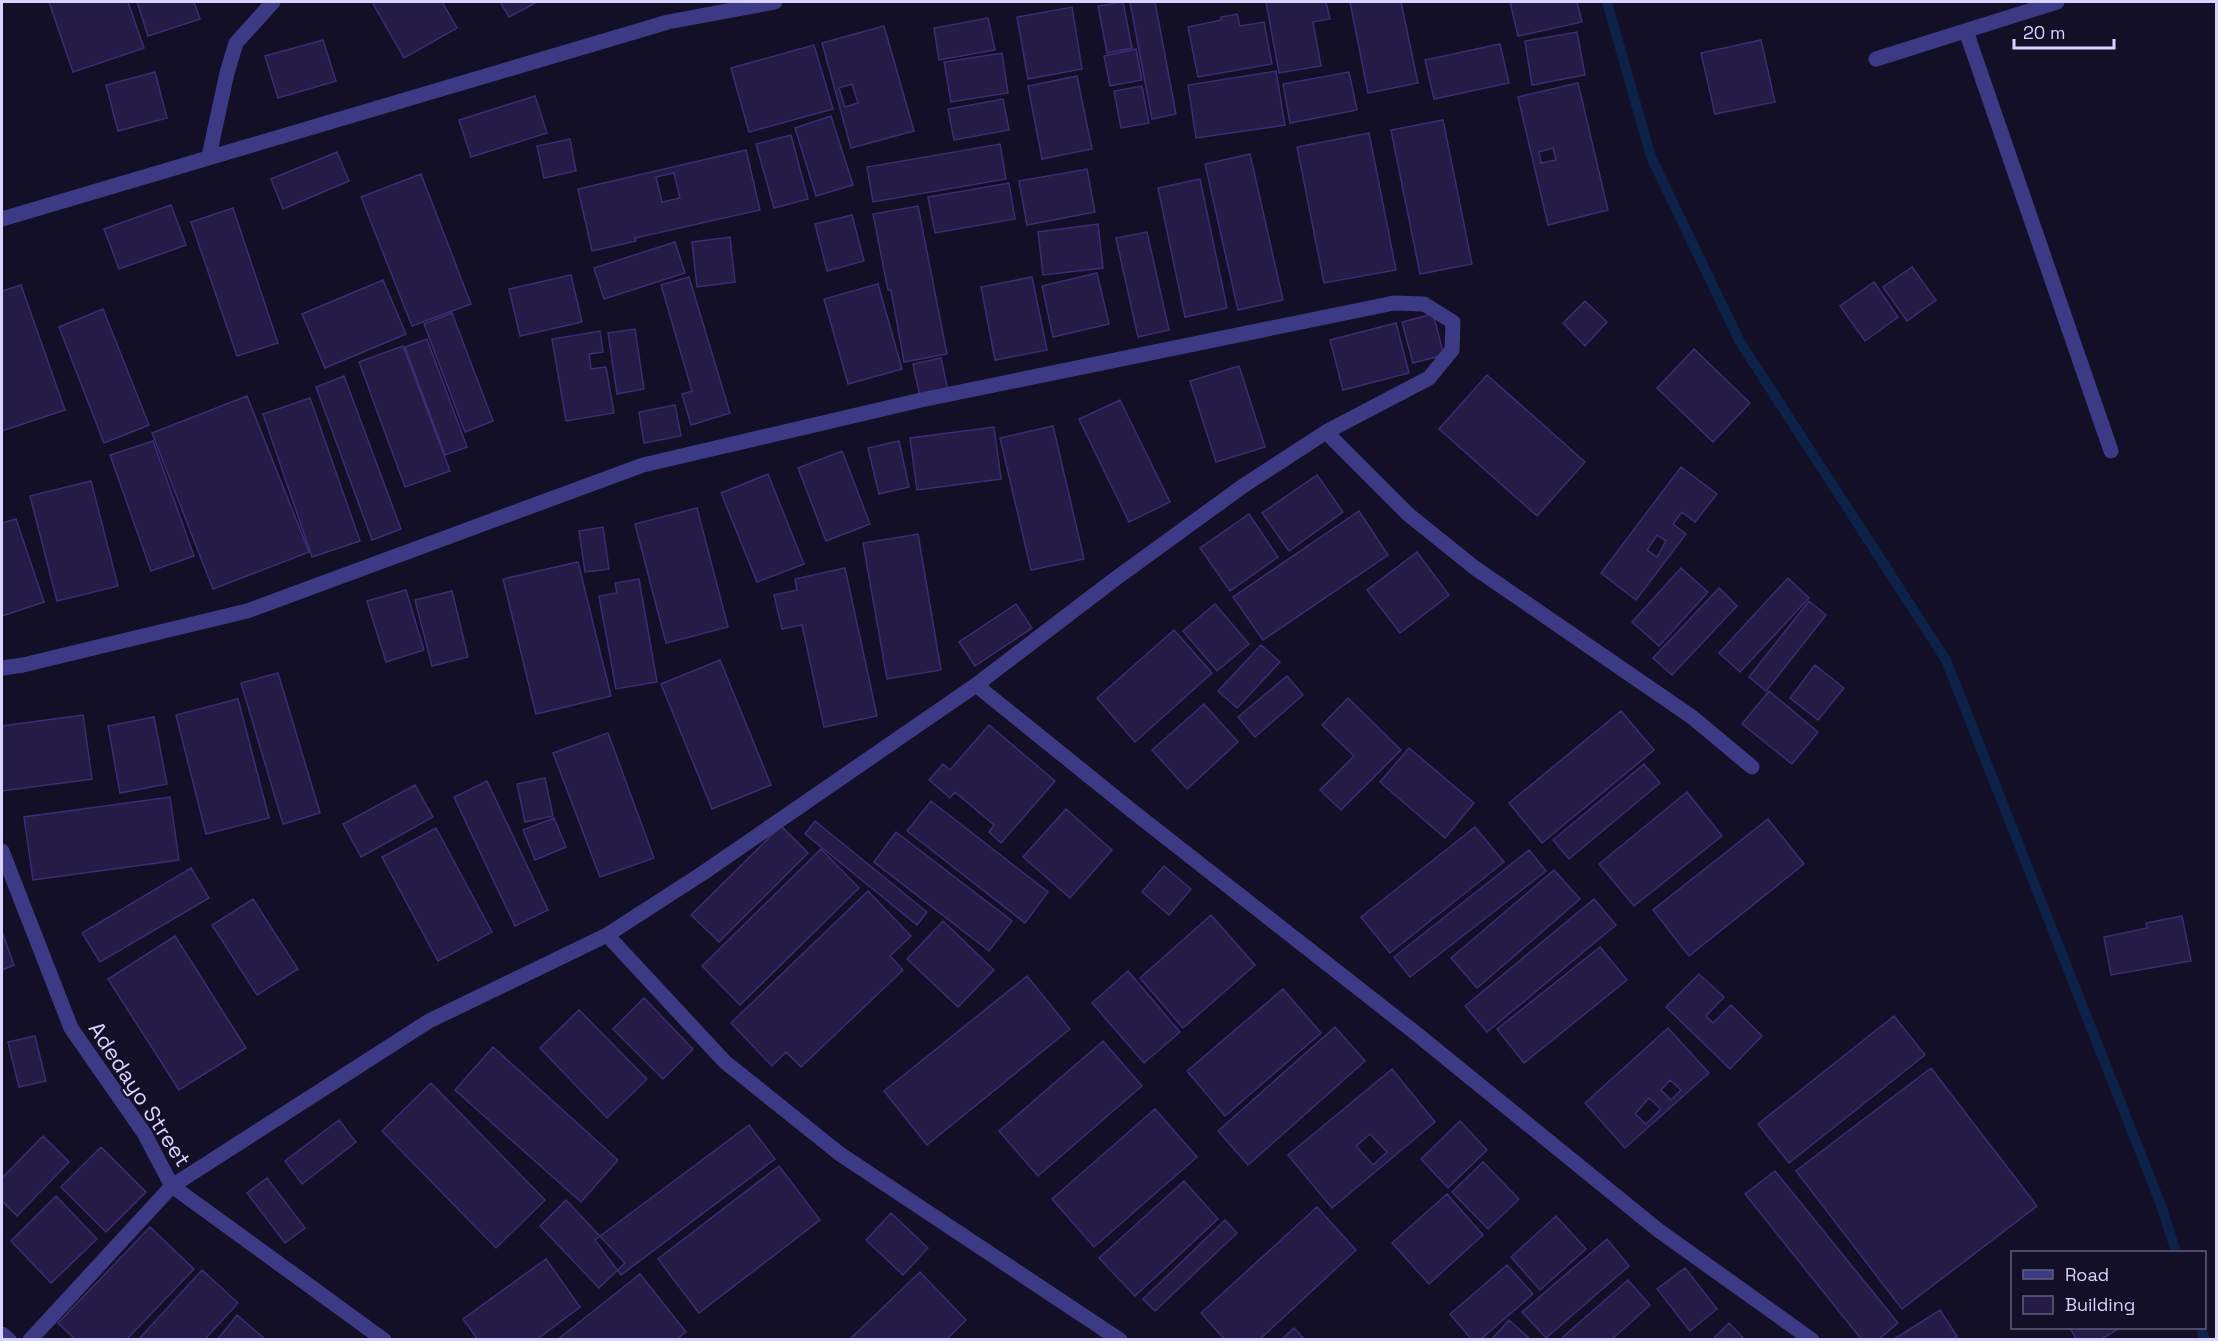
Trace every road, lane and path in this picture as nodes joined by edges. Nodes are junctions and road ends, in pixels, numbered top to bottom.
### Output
1 (273, 2) edge
2 (775, 2) edge
3 (2057, 2) edge
4 (1966, 31) junction
5 (1876, 59) dead end
6 (209, 156) junction
7 (2, 219) edge
8 (1326, 432) junction
9 (2111, 451) dead end
10 (2, 668) edge
11 (976, 685) junction
12 (1752, 767) dead end
13 (2, 851) edge
14 (607, 935) junction
15 (172, 1186) junction
16 (2, 1334) edge
17 (9, 1340) edge
18 (30, 1340) edge
19 (384, 1340) edge
20 (1120, 1340) edge
21 (1812, 1340) edge

1 - 6 street
2 - 6 street
3 - 4 street
4 - 5 street
4 - 9 street
6 - 7 street
8 - 10 street
8 - 11 street
8 - 12 street
11 - 14 street
11 - 21 street
13 - 15 street, Adedayo Street
14 - 15 street
14 - 20 street
15 - 18 street
15 - 19 street, Adedayo Street
16 - 17 street

